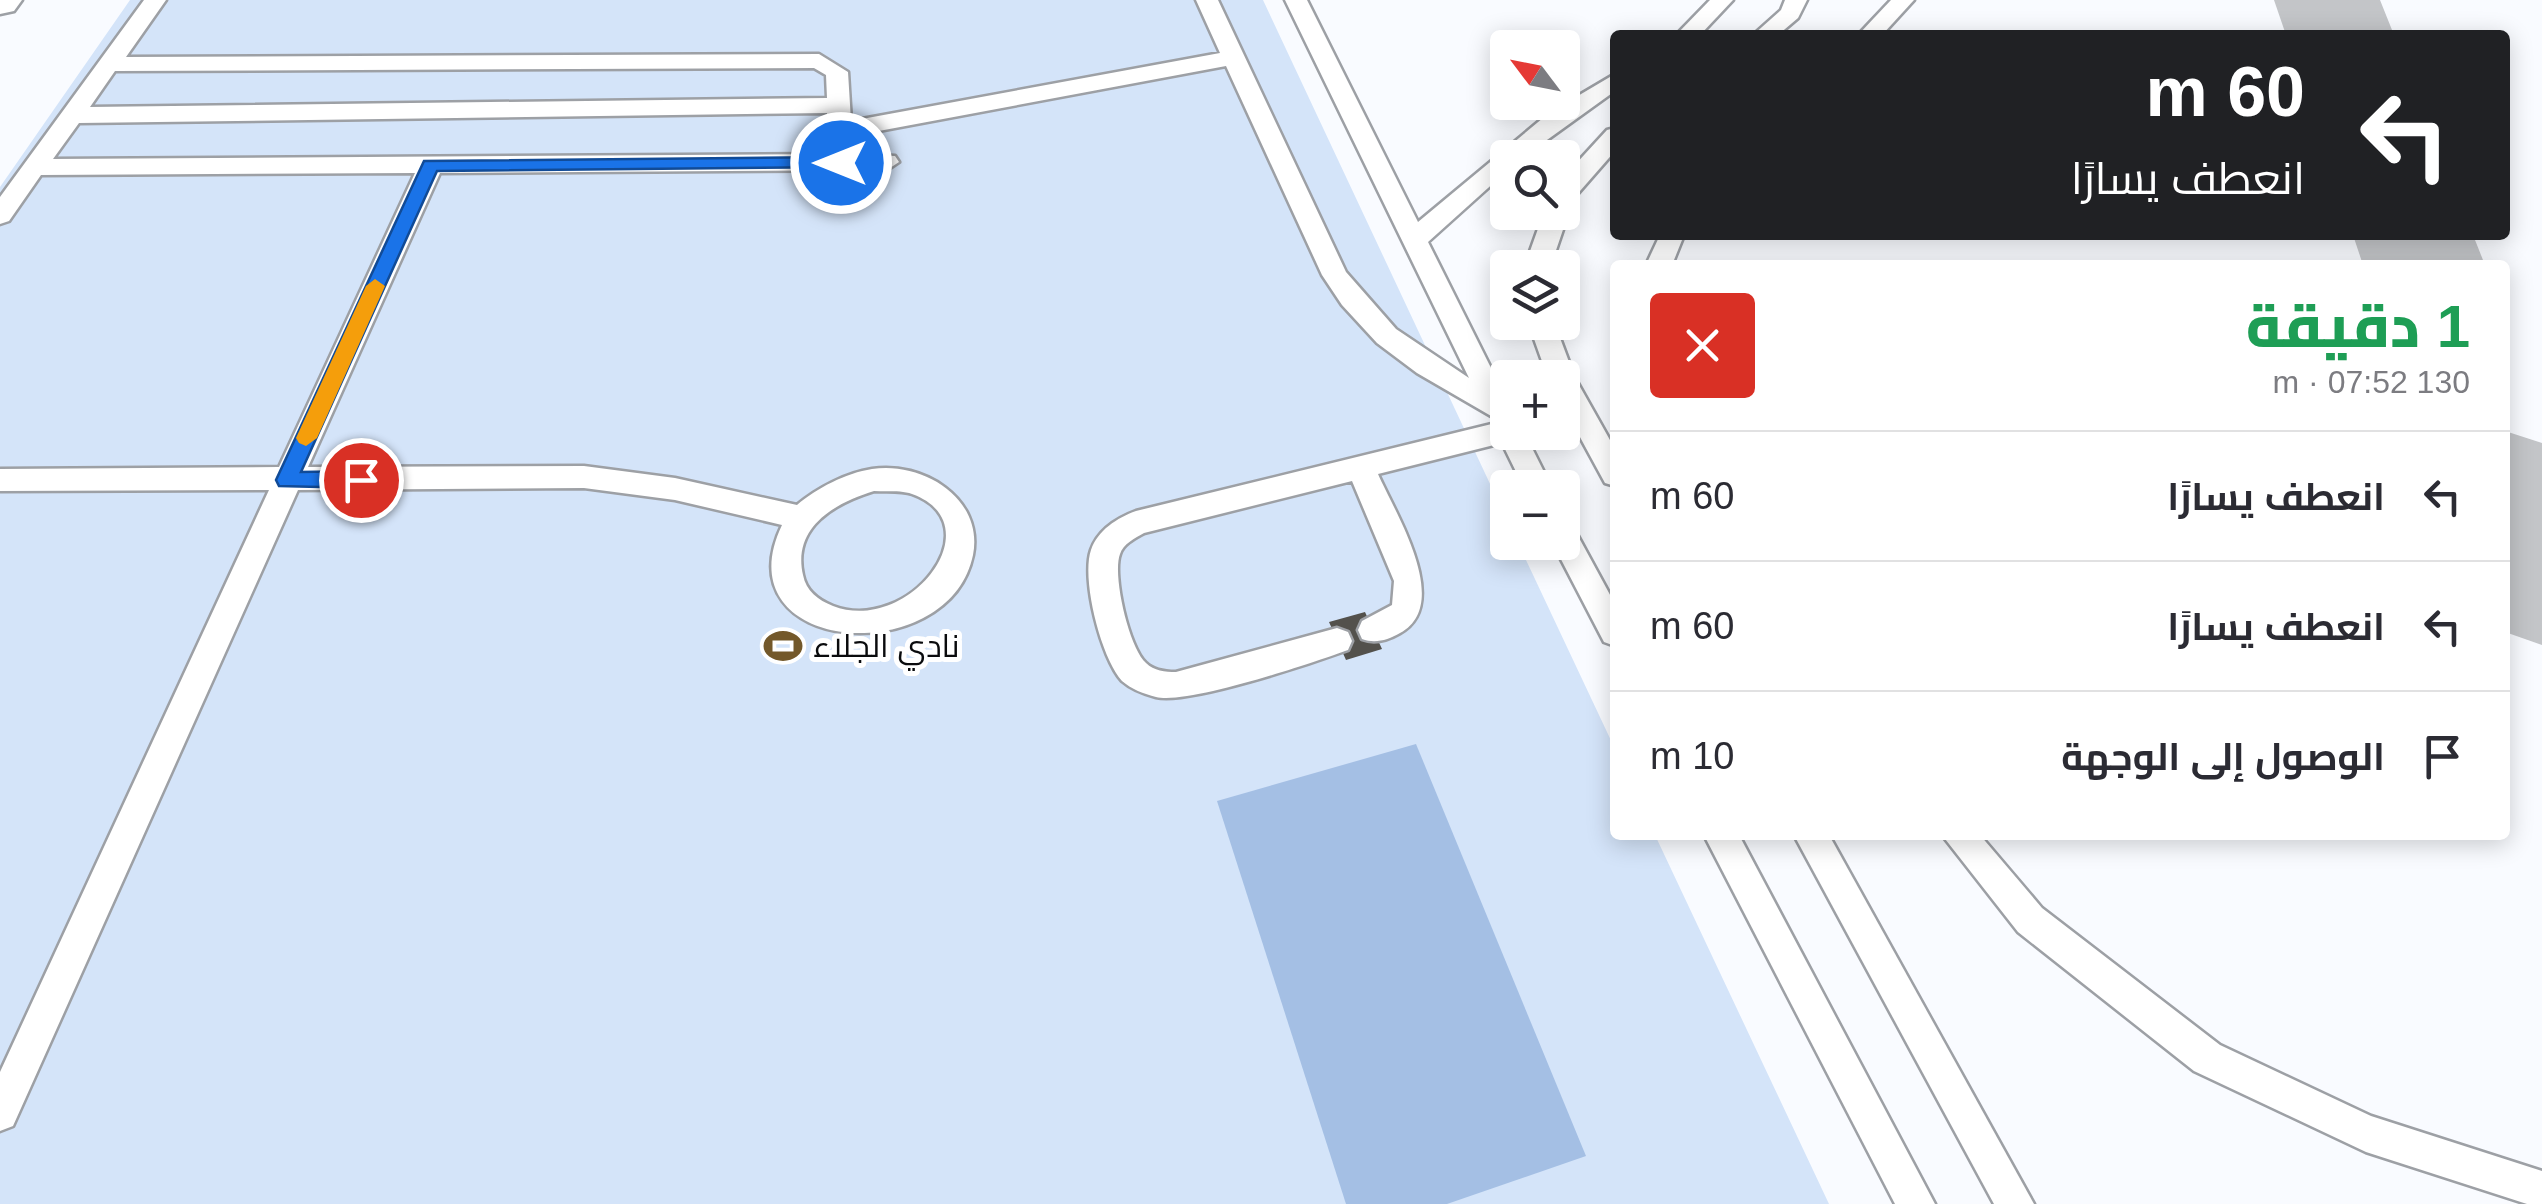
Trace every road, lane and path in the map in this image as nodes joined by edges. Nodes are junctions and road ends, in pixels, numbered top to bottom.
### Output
1 (155, 0) edge
2 (1207, 0) edge
3 (1296, 0) edge
4 (1722, 0) edge
5 (1796, 0) edge
6 (1903, 0) edge
7 (1691, 30) edge
8 (1770, 30) edge
9 (1875, 30) edge
10 (1232, 58) junction
11 (109, 64) junction
12 (1610, 84) edge
13 (838, 106) junction
14 (72, 115) junction
15 (840, 131) junction
16 (1610, 142) edge
17 (887, 162) dead end
18 (841, 163) junction
19 (431, 165) junction
20 (34, 167) junction
21 (1580, 175) edge
22 (0, 215) edge
23 (1416, 238) junction
24 (1490, 388) edge
25 (1490, 409) edge
26 (1580, 414) edge
27 (1490, 425) edge
28 (1360, 466) junction
29 (1610, 466) edge
30 (0, 480) edge
31 (286, 480) junction
32 (802, 518) junction
33 (1576, 560) edge
34 (1610, 624) edge
35 (1372, 630) dead end
36 (1337, 641) dead end
37 (1724, 840) edge
38 (1814, 840) edge
39 (1963, 840) edge
40 (0, 1113) edge
41 (2542, 1190) edge
42 (1916, 1204) edge
43 (2015, 1204) edge

1 - 11 lane
2 - 10 lane
3 - 23 lane
4 - 7 lane
5 - 8 lane
6 - 9 lane
10 - 15 lane
10 - 25 lane
11 - 13 lane
11 - 14 lane
12 - 23 lane
13 - 14 lane
13 - 15 lane
14 - 20 lane
15 - 18 lane
16 - 21 lane
17 - 18 lane
18 - 19 lane
19 - 20 lane
19 - 31 lane
20 - 22 lane
23 - 24 lane
26 - 29 lane
27 - 28 lane
28 - 35 lane
28 - 36 lane
30 - 31 lane
31 - 32 lane
31 - 40 lane
32 - 32 lane
33 - 34 lane
37 - 42 lane
38 - 43 lane
39 - 41 lane

